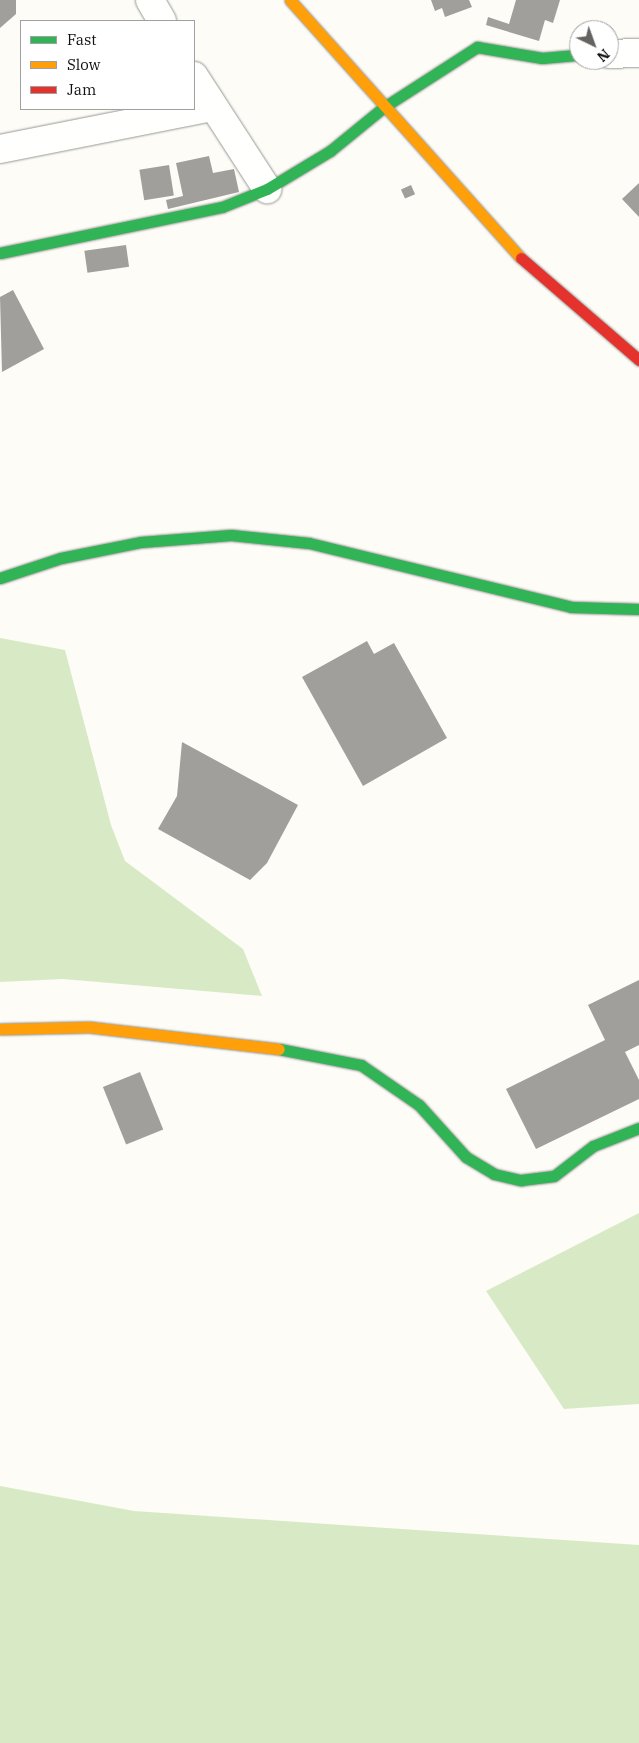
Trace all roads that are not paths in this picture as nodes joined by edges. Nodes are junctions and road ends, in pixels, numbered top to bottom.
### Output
1 (150, 0) edge
2 (290, 0) edge
3 (161, 20) edge
4 (639, 53) edge
5 (619, 54) edge
6 (569, 56) edge
7 (195, 78) edge
8 (212, 107) junction
9 (384, 107) junction
10 (0, 149) edge
11 (267, 189) junction
12 (0, 252) edge
13 (639, 360) edge
14 (0, 578) edge
15 (639, 609) edge
16 (0, 1029) edge
17 (639, 1128) edge

1 - 3 street
2 - 9 street
4 - 5 street
6 - 9 street
7 - 8 street
8 - 10 street
8 - 11 street
9 - 11 street
9 - 13 street
11 - 12 street
14 - 15 street
16 - 17 street

